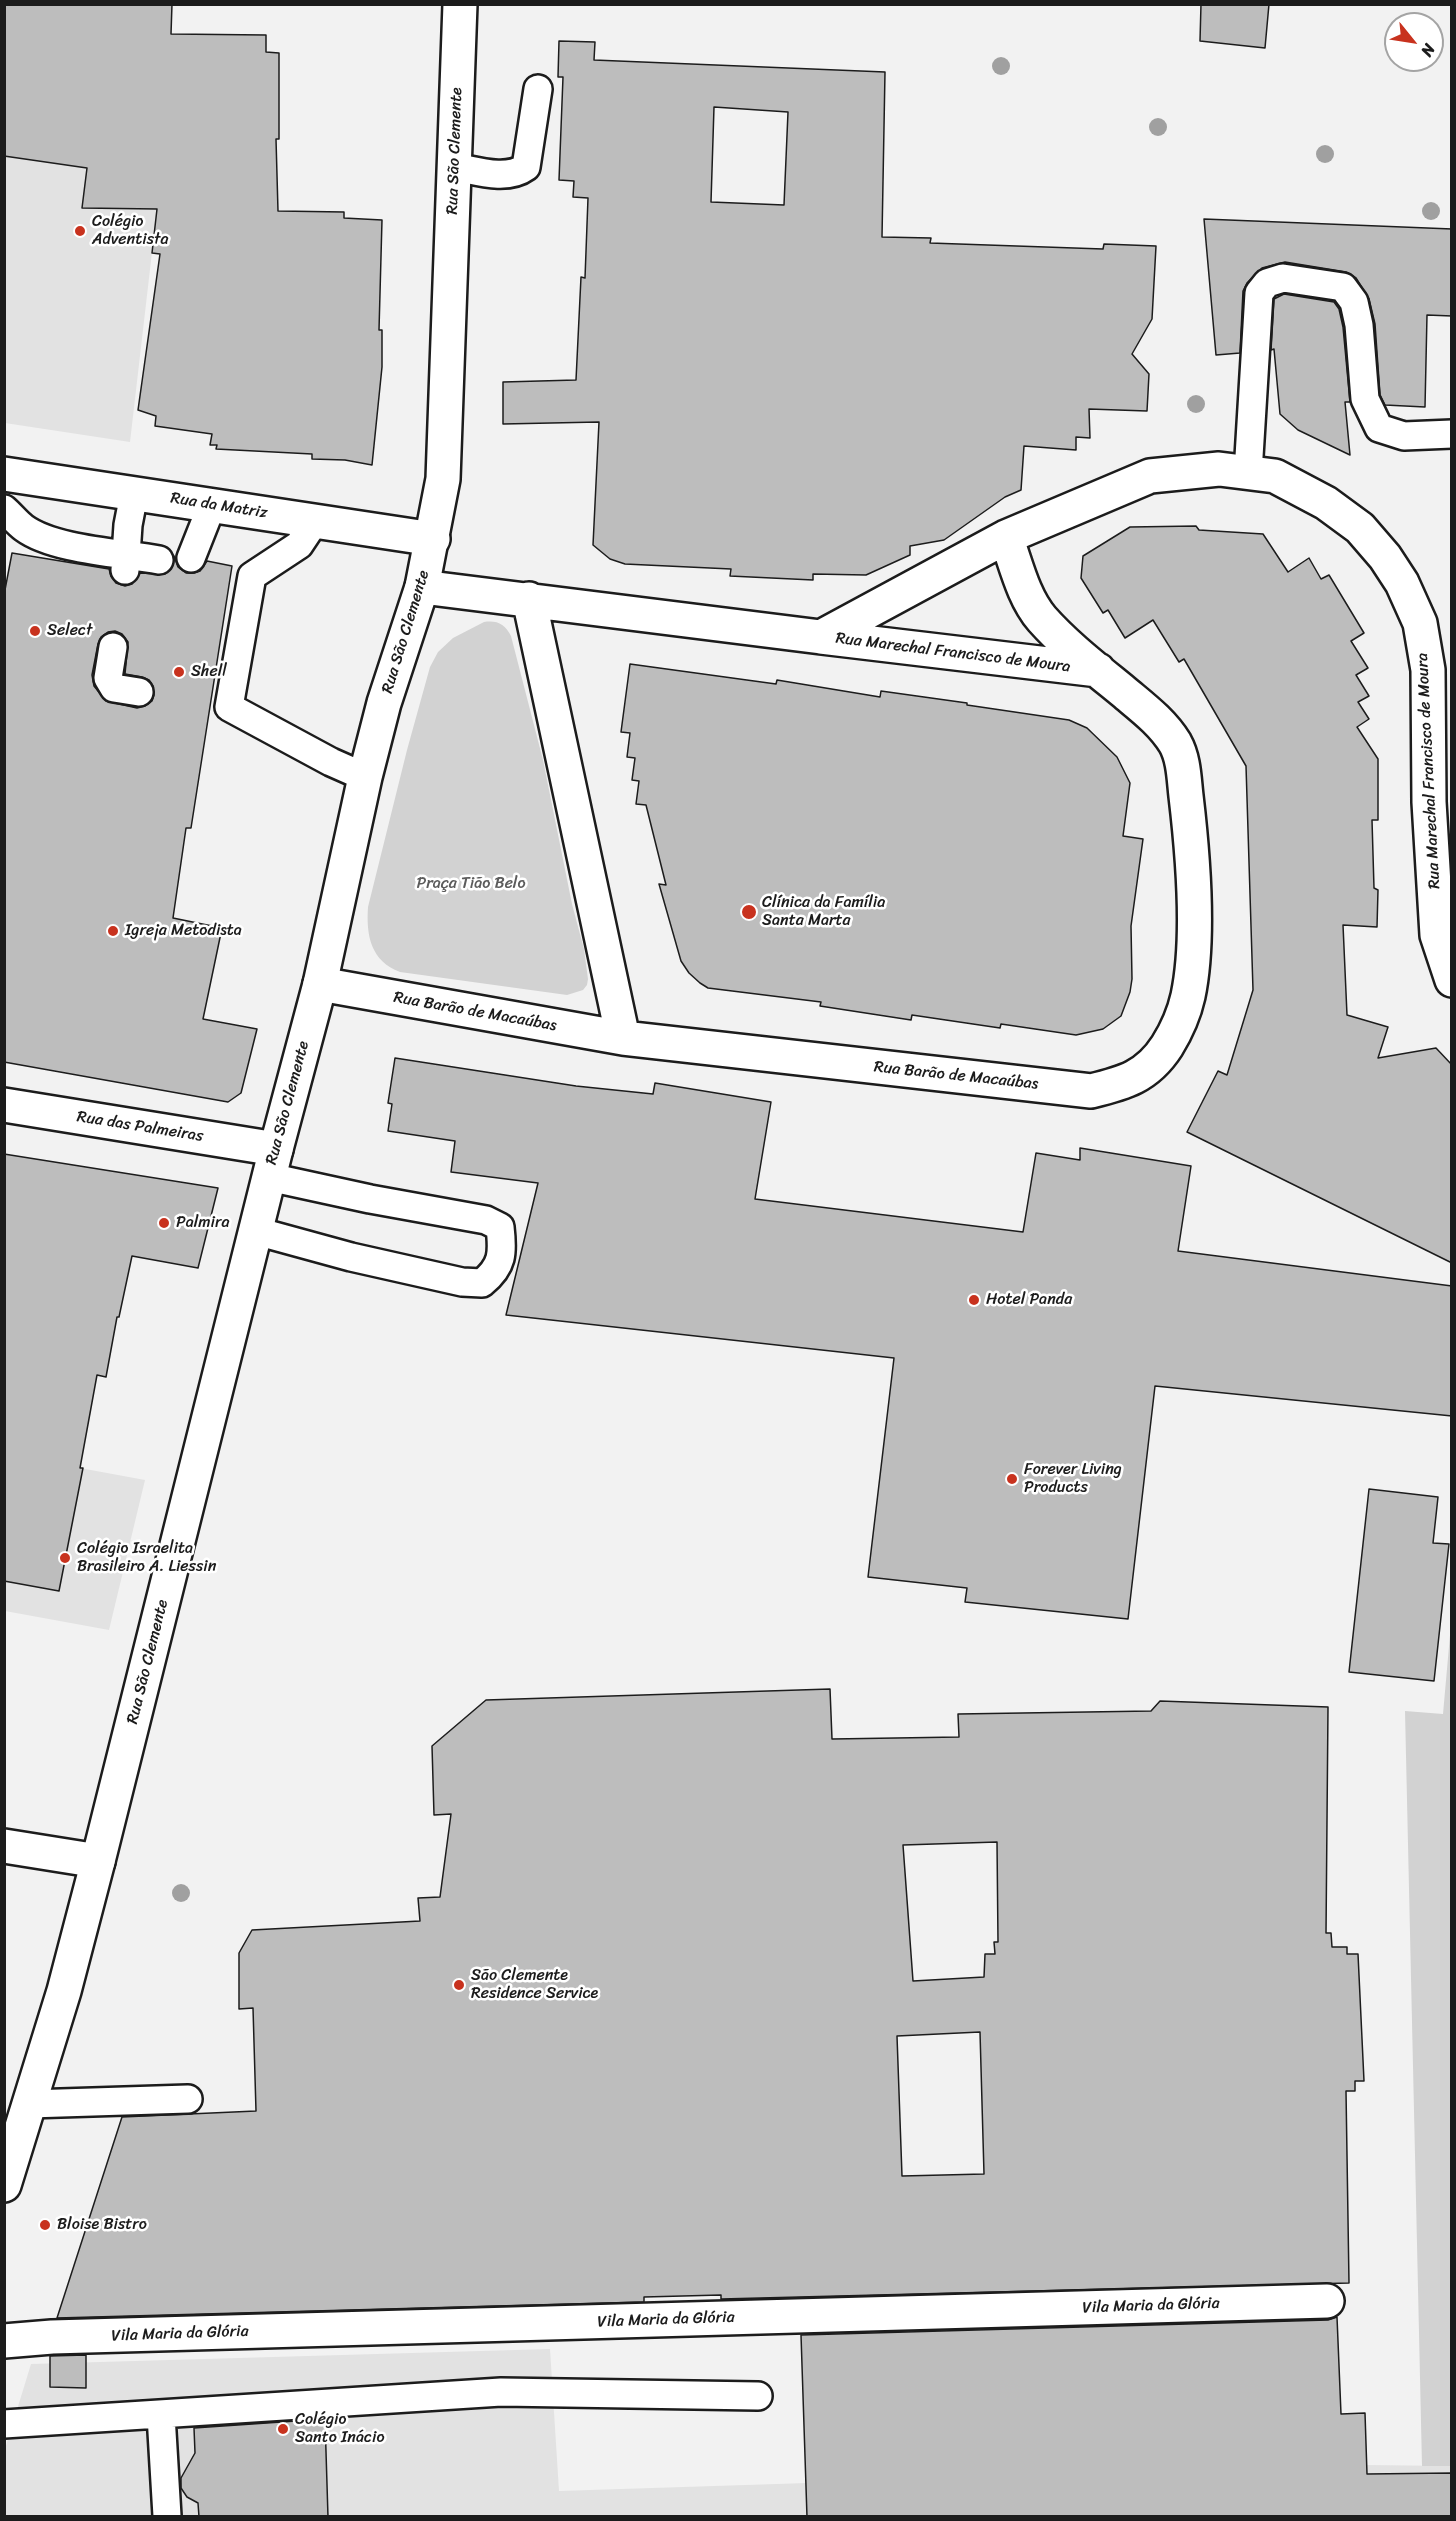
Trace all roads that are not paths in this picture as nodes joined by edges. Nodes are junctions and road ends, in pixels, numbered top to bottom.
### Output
1 (460, 4) edge
2 (538, 89) dead end
3 (454, 167) junction
4 (1452, 434) edge
5 (1248, 473) junction
6 (4, 474) edge
7 (134, 494) junction
8 (212, 505) junction
9 (4, 508) edge
10 (315, 521) junction
11 (1005, 537) junction
12 (433, 539) junction
13 (191, 558) dead end
14 (159, 560) dead end
15 (125, 562) junction
16 (422, 587) junction
17 (529, 599) junction
18 (821, 637) junction
19 (113, 647) dead end
20 (1098, 670) junction
21 (139, 692) dead end
22 (365, 777) junction
23 (1452, 980) edge
24 (320, 984) junction
25 (623, 1038) junction
26 (4, 1105) edge
27 (272, 1163) junction
28 (256, 1231) junction
29 (4, 1846) edge
30 (98, 1861) junction
31 (188, 2099) dead end
32 (29, 2103) junction
33 (6, 2177) edge
34 (1327, 2301) dead end
35 (4, 2341) edge
36 (758, 2396) dead end
37 (161, 2415) junction
38 (4, 2424) edge
39 (167, 2517) edge

1 - 3 street, Rua São Clemente
2 - 3 lane
3 - 12 street, Rua São Clemente
4 - 5 lane
5 - 11 street, Rua Marechal Francisco de Moura
5 - 23 street, Rua Marechal Francisco de Moura
6 - 7 street, Rua da Matriz
7 - 8 street, Rua da Matriz
7 - 15 lane
8 - 10 street, Rua da Matriz
8 - 13 lane
9 - 15 lane
10 - 12 street, Rua da Matriz
10 - 22 lane
11 - 18 street, Rua Marechal Francisco de Moura
11 - 20 street, Rua Marechal Francisco de Moura
12 - 16 street, Rua São Clemente
14 - 15 lane
16 - 17 street
16 - 22 street, Rua São Clemente
17 - 18 street, Rua Marechal Francisco de Moura
17 - 25 street
18 - 20 street, Rua Marechal Francisco de Moura
19 - 21 lane
20 - 25 street, Rua Barão de Macaúbas
22 - 24 street, Rua São Clemente
24 - 25 street, Rua Barão de Macaúbas
24 - 27 street, Rua São Clemente
26 - 27 street, Rua das Palmeiras
27 - 28 street, Rua São Clemente
27 - 28 lane
28 - 30 street, Rua São Clemente
29 - 30 street
30 - 32 street, Rua São Clemente
31 - 32 lane
32 - 33 street, Rua São Clemente
34 - 35 street, Vila Maria da Glória
36 - 37 lane
37 - 38 lane
37 - 39 lane

